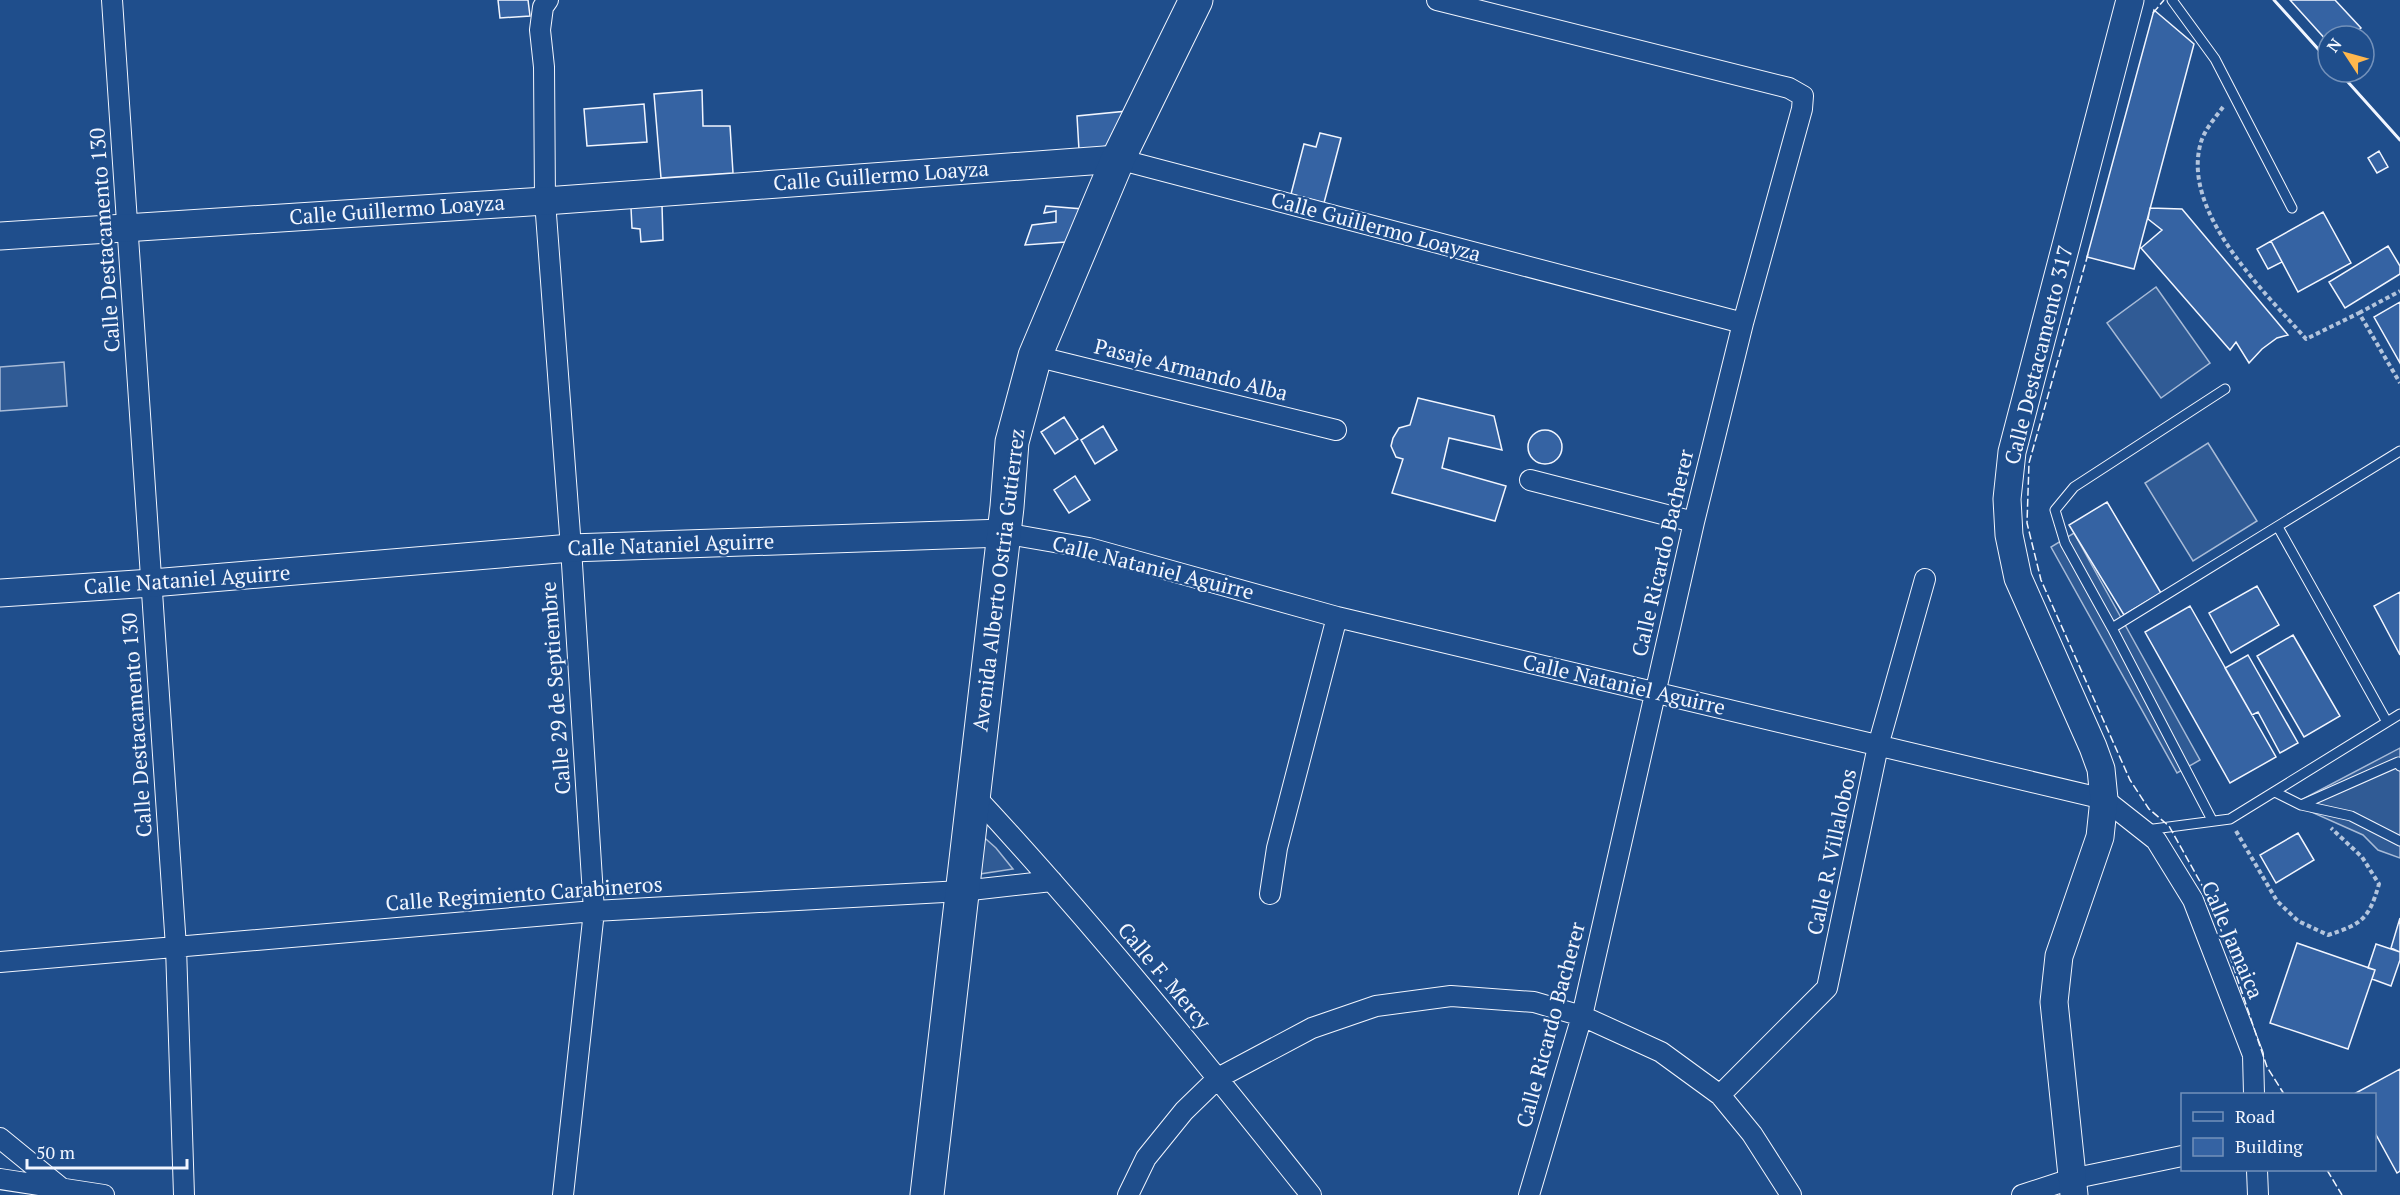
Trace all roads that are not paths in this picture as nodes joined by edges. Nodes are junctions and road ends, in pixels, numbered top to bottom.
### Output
1 (112, 0) edge
2 (548, 0) edge
3 (1196, 0) edge
4 (1437, 0) edge
5 (2130, 0) edge
6 (2172, 0) edge
7 (1119, 159) junction
8 (545, 201) junction
9 (2292, 208) dead end
10 (129, 227) junction
11 (0, 236) edge
12 (1743, 323) junction
13 (1035, 356) junction
14 (2225, 389) dead end
15 (1336, 430) dead end
16 (2400, 451) edge
17 (1530, 480) dead end
18 (1694, 522) junction
19 (2278, 527) junction
20 (1003, 533) junction
21 (571, 548) junction
22 (1925, 579) dead end
23 (152, 583) junction
24 (0, 593) edge
25 (1337, 617) junction
26 (2112, 628) junction
27 (1655, 692) junction
28 (2400, 714) edge
29 (2387, 722) junction
30 (1878, 746) junction
31 (2400, 766) edge
32 (2275, 792) junction
33 (973, 794) junction
34 (2104, 799) junction
35 (2301, 805) junction
36 (2212, 820) junction
37 (2146, 830) junction
38 (2400, 841) edge
39 (1052, 881) junction
40 (962, 891) junction
41 (1270, 894) dead end
42 (594, 911) junction
43 (176, 946) junction
44 (0, 962) edge
45 (1582, 1016) junction
46 (1218, 1078) junction
47 (2254, 1093) edge
48 (1720, 1095) junction
49 (0, 1138) edge
50 (2181, 1156) edge
51 (2257, 1171) edge
52 (0, 1179) edge
53 (60, 1187) junction
54 (2072, 1187) edge
55 (104, 1195) edge
56 (184, 1195) edge
57 (563, 1195) edge
58 (927, 1195) edge
59 (1128, 1195) edge
60 (1311, 1195) edge
61 (1529, 1195) edge
62 (1791, 1195) edge
63 (2022, 1195) edge
64 (2258, 1195) edge

1 - 10 street, Calle Destacamento 130
2 - 8 street, Calle 29 de Septiembre
3 - 7 highway, Avenida Alberto Ostria Gutierrez
4 - 12 street, Calle Ricardo Bacherer
5 - 34 street, Calle Destacamento 317
6 - 9 lane
7 - 8 street, Calle Guillermo Loayza
7 - 12 street, Calle Guillermo Loayza
7 - 13 highway, Avenida Alberto Ostria Gutierrez
8 - 10 street, Calle Guillermo Loayza
8 - 21 street, Calle 29 de Septiembre
10 - 11 street, Calle Guillermo Loayza
10 - 23 street, Calle Destacamento 130
12 - 18 street, Calle Ricardo Bacherer
13 - 15 street, Pasaje Armando Alba
13 - 20 highway, Avenida Alberto Ostria Gutierrez
14 - 26 lane
16 - 19 lane
17 - 18 street
18 - 27 street, Calle Ricardo Bacherer
19 - 26 lane
19 - 29 lane
20 - 21 street, Calle Nataniel Aguirre
20 - 25 street, Calle Nataniel Aguirre
20 - 33 highway, Avenida Alberto Ostria Gutierrez
21 - 23 street, Calle Nataniel Aguirre
21 - 42 street, Calle 29 de Septiembre
22 - 30 street, Calle R. Villalobos
23 - 24 street, Calle Nataniel Aguirre
23 - 43 street, Calle Destacamento 130
25 - 27 street, Calle Nataniel Aguirre
25 - 41 street
26 - 36 lane
27 - 30 street, Calle Nataniel Aguirre
27 - 45 street, Calle Ricardo Bacherer
28 - 29 lane
29 - 32 lane
30 - 34 street, Calle Nataniel Aguirre
30 - 48 street, Calle R. Villalobos
31 - 35 lane
32 - 35 lane
32 - 36 lane
33 - 39 street, Calle F. Mercy
33 - 40 highway, Avenida Alberto Ostria Gutierrez
34 - 37 street, Calle Jamaica
34 - 54 street, Calle Destacamento 317
35 - 38 lane
36 - 37 lane
37 - 47 street, Calle Jamaica
39 - 40 street, Calle Regimiento Carabineros
39 - 46 street, Calle F. Mercy
40 - 42 street, Calle Regimiento Carabineros
40 - 58 highway, Avenida Alberto Ostria Gutierrez
42 - 43 street, Calle Regimiento Carabineros
42 - 57 street, Calle 29 de Septiembre
43 - 44 street, Calle Regimiento Carabineros
43 - 56 street, Calle Destacamento 130
45 - 46 street
45 - 48 street
45 - 61 street, Calle Ricardo Bacherer
46 - 59 street
46 - 60 street, Calle F. Mercy
48 - 62 street
49 - 53 street
50 - 54 street
51 - 64 street
52 - 53 street
53 - 55 street
54 - 63 street

